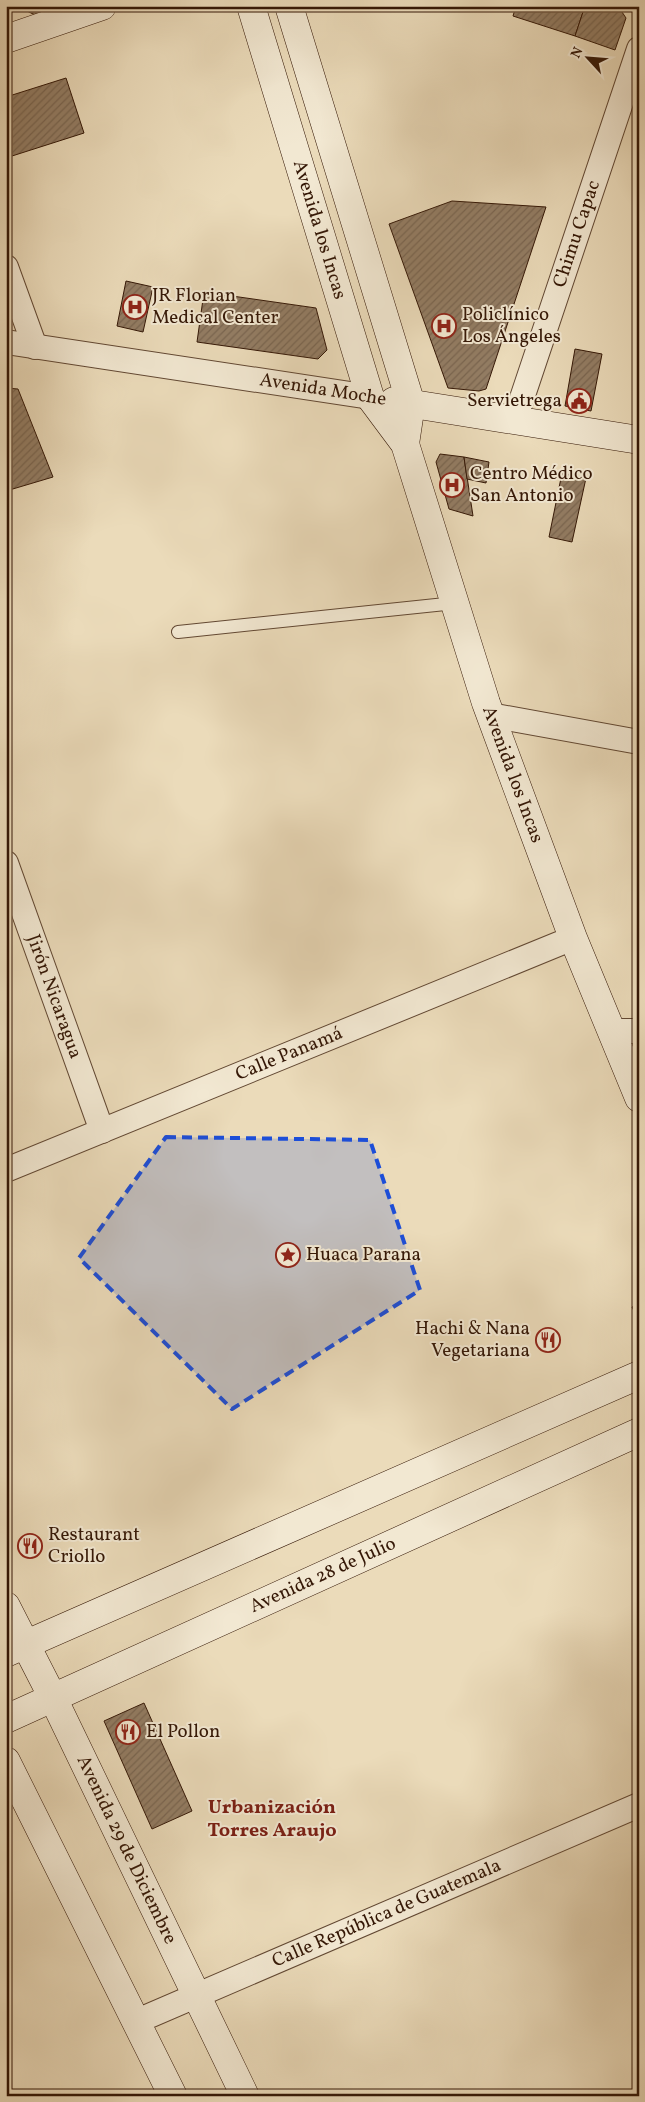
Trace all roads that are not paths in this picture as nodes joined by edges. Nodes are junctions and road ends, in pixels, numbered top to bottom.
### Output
1 (102, 6) edge
2 (251, 6) edge
3 (289, 6) edge
4 (6, 39) edge
5 (639, 50) edge
6 (6, 267) edge
7 (6, 342) edge
8 (35, 346) junction
9 (370, 397) junction
10 (411, 404) junction
11 (515, 419) junction
12 (639, 440) edge
13 (405, 444) junction
14 (455, 603) junction
15 (178, 632) dead end
16 (490, 715) junction
17 (639, 742) edge
18 (6, 863) edge
19 (573, 938) junction
20 (611, 1031) junction
21 (639, 1031) edge
22 (639, 1098) edge
23 (102, 1131) junction
24 (6, 1170) edge
25 (639, 1375) edge
26 (639, 1432) edge
27 (6, 1606) edge
28 (16, 1649) edge
29 (53, 1698) junction
30 (6, 1718) edge
31 (6, 1760) edge
32 (639, 1805) edge
33 (196, 1996) junction
34 (135, 2022) junction
35 (173, 2096) edge
36 (245, 2096) edge

1 - 4 street
2 - 9 street, Avenida los Incas
3 - 10 street, Avenida los Incas
5 - 11 street, Chimu Capac
6 - 8 street
7 - 8 street, Avenida Moche
8 - 9 street, Avenida Moche
9 - 10 street, Avenida Moche
9 - 13 street, Avenida los Incas
10 - 11 street, Avenida Moche
10 - 13 street, Avenida los Incas
11 - 12 street, Avenida Moche
13 - 14 street, Avenida los Incas
14 - 15 lane
14 - 16 street, Avenida los Incas
16 - 17 street
16 - 19 street, Avenida los Incas
18 - 23 street, Jirón Nicaragua
19 - 20 street, Avenida los Incas
19 - 23 street, Calle Panamá
20 - 21 street
20 - 22 street, Avenida los Incas
23 - 24 street, Calle Panamá
25 - 28 street
26 - 29 street, Avenida 28 de Julio
27 - 28 street, Avenida 29 de Diciembre
28 - 29 street, Avenida 29 de Diciembre
29 - 30 street, Avenida 28 de Julio
29 - 33 street, Avenida 29 de Diciembre
31 - 34 street
32 - 33 street, Calle República de Guatemala
33 - 34 street, Calle República de Guatemala
33 - 36 street, Avenida 29 de Diciembre
34 - 35 street

